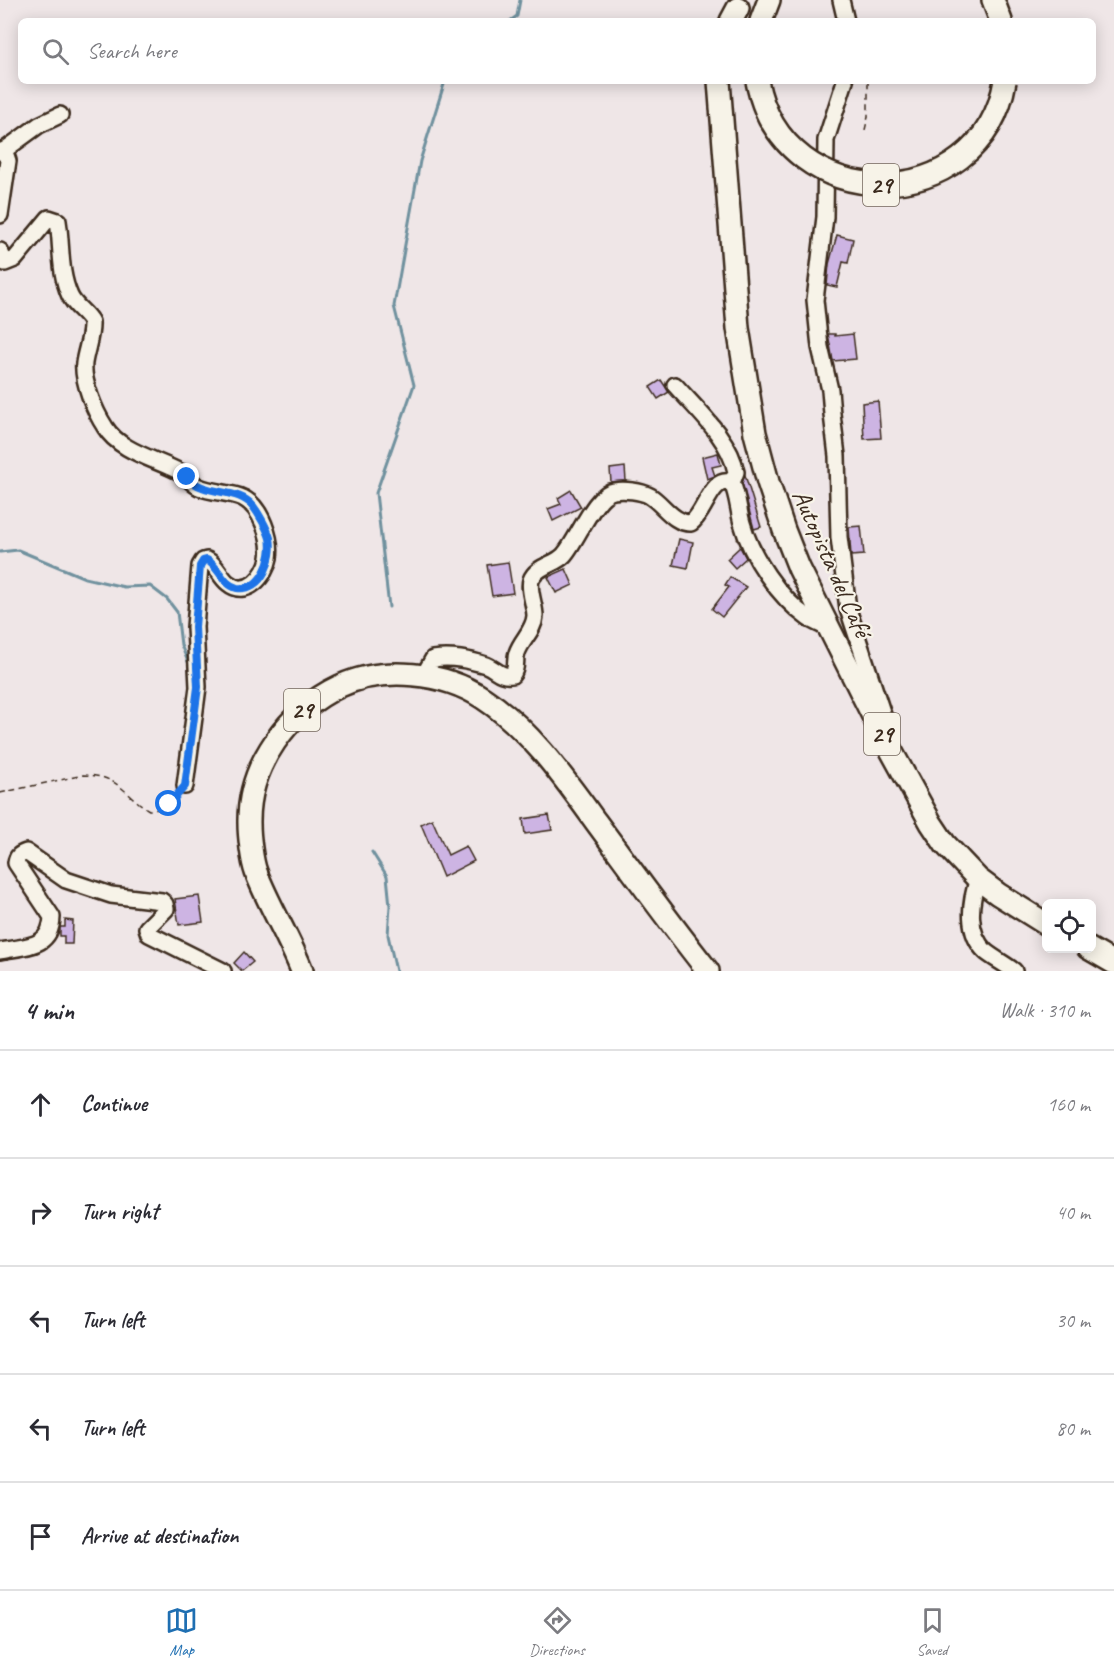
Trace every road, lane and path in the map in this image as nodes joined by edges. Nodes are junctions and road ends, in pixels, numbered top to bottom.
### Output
1 (769, 0) edge
2 (841, 0) edge
3 (993, 0) edge
4 (762, 18) edge
5 (845, 18) edge
6 (1000, 18) edge
7 (758, 84) edge
8 (844, 84) edge
9 (868, 84) edge
10 (1004, 84) edge
11 (719, 87) edge
12 (60, 115) dead end
13 (865, 130) dead end
14 (1, 151) edge
15 (0, 215) edge
16 (0, 251) edge
17 (675, 386) dead end
18 (732, 483) junction
19 (828, 628) junction
20 (424, 675) junction
21 (882, 734) junction
22 (185, 786) joint
23 (0, 793) edge
24 (978, 879) junction
25 (1042, 921) edge
26 (0, 951) edge
27 (1096, 953) edge
28 (1114, 963) edge
29 (224, 971) edge
30 (302, 971) edge
31 (708, 971) edge
32 (1014, 971) edge

1 - 4 highway
2 - 5 street
3 - 6 highway
7 - 10 highway, 29, bridge
8 - 21 street
9 - 13 path
11 - 19 highway, Autopista del Café / 29
12 - 14 street
14 - 15 street
16 - 22 street
17 - 18 street
18 - 19 street
18 - 20 street
19 - 21 highway, Autopista del Café / 29
20 - 30 highway, 29
20 - 31 highway, 29
21 - 24 highway, Autopista del Café / 29
22 - 23 path
24 - 25 highway, Autopista del Café / 29
24 - 32 street
26 - 29 street
27 - 28 highway

